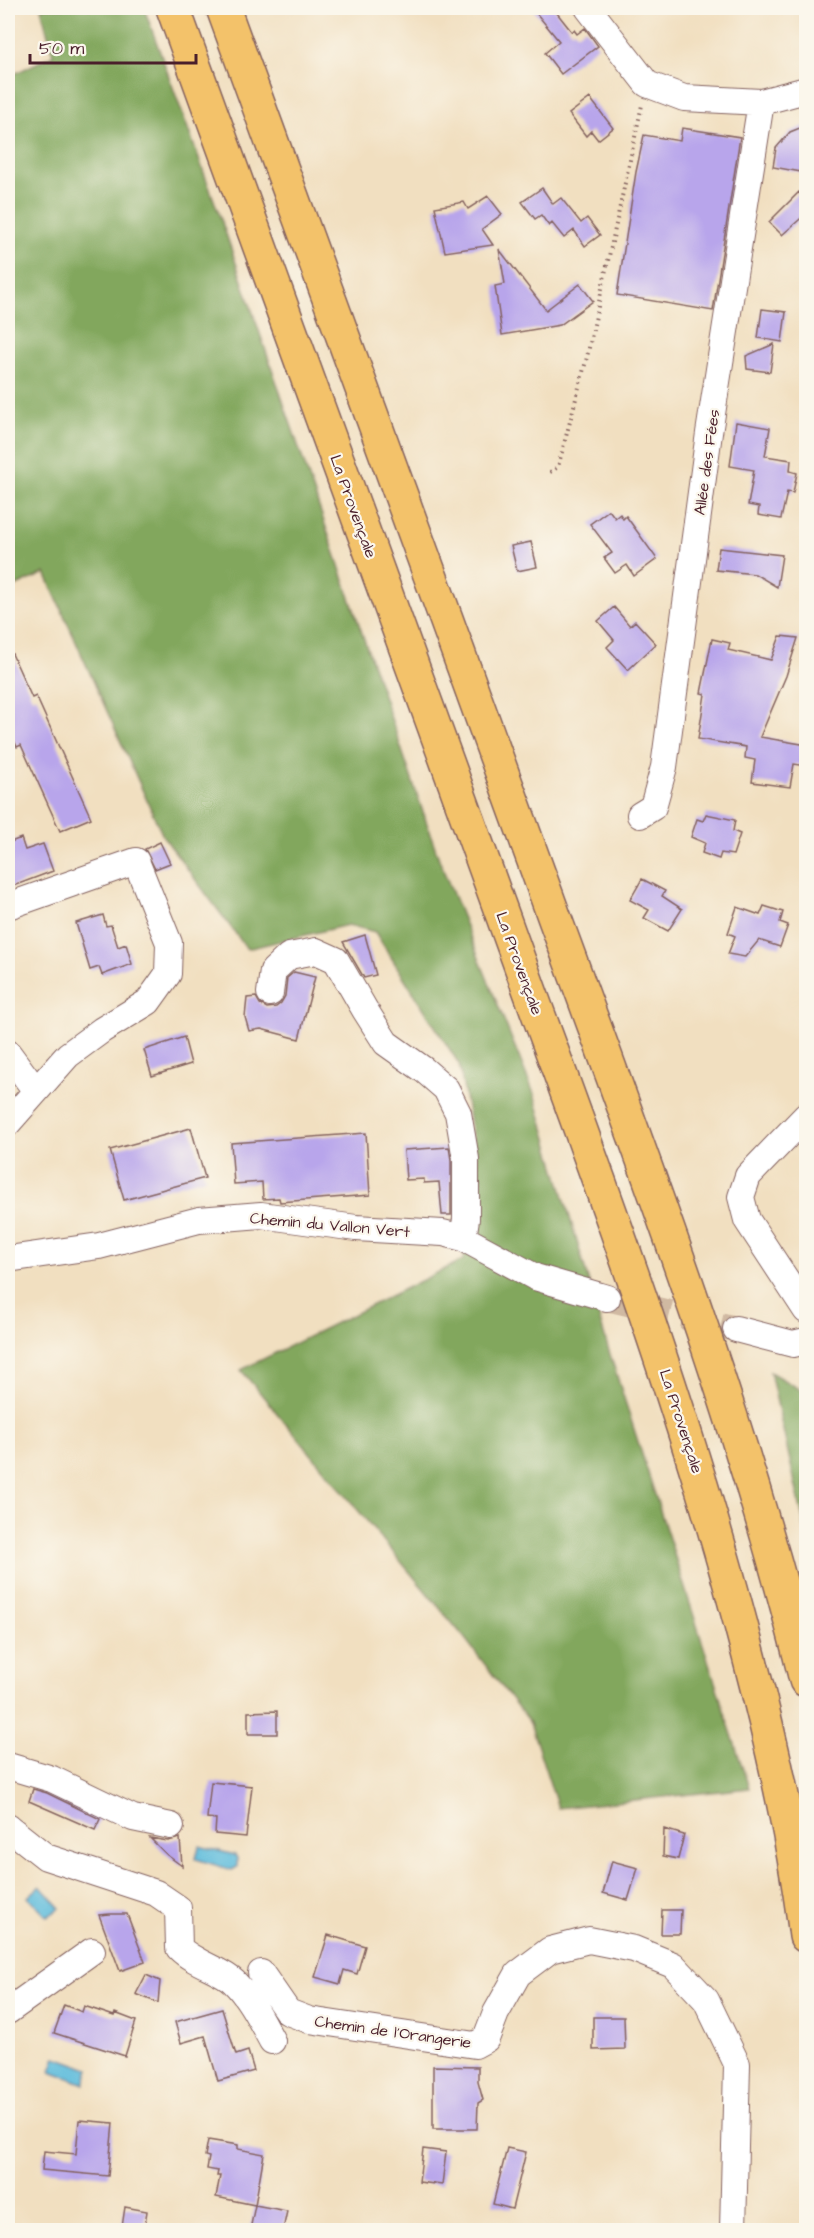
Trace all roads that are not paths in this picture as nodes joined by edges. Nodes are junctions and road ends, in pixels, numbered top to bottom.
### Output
1 (173, 8) edge
2 (223, 8) edge
3 (588, 8) edge
4 (807, 90) edge
5 (761, 102) junction
6 (640, 815) dead end
7 (8, 906) edge
8 (270, 993) dead end
9 (8, 1053) edge
10 (36, 1091) junction
11 (807, 1116) edge
12 (8, 1123) edge
13 (463, 1238) junction
14 (8, 1259) edge
15 (607, 1298) tunnel mouth
16 (807, 1310) edge
17 (736, 1329) tunnel mouth
18 (807, 1341) edge
19 (807, 1680) edge
20 (8, 1766) edge
21 (171, 1826) dead end
22 (8, 1827) edge
23 (807, 1936) edge
24 (93, 1951) dead end
25 (261, 1973) dead end
26 (8, 2011) edge
27 (272, 2041) dead end
28 (733, 2230) edge

1 - 23 highway, La Provençale
2 - 19 highway
3 - 5 street
4 - 5 street
5 - 6 street, Allée des Fées
7 - 10 street
8 - 13 street
9 - 10 street
10 - 12 street
11 - 16 street
13 - 14 street, Chemin du Vallon Vert
13 - 15 street, Chemin du Vallon Vert
17 - 18 street
20 - 21 street
22 - 27 street
24 - 26 street
25 - 28 street, Chemin de l'Orangerie

